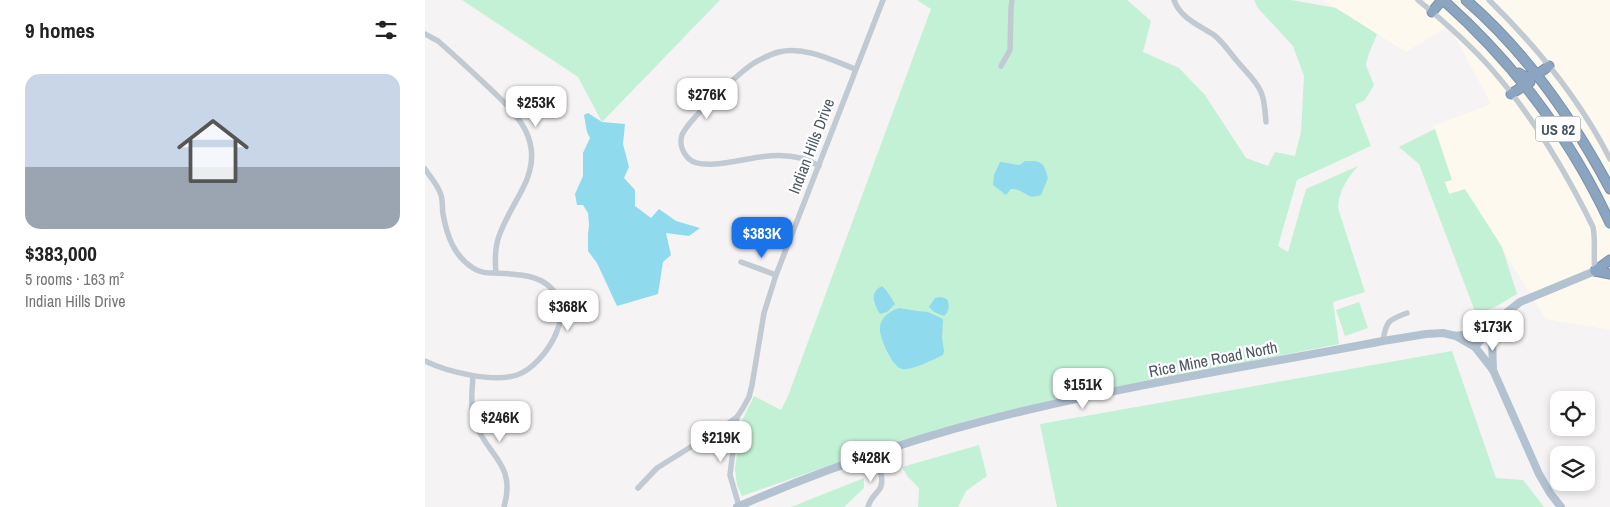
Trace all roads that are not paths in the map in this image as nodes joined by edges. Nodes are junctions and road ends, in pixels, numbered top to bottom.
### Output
1 (883, 0) edge
2 (1013, 0) edge
3 (1174, 0) edge
4 (1418, 0) edge
5 (1442, 0) edge
6 (1466, 0) edge
7 (1489, 0) edge
8 (1432, 12) junction
9 (425, 34) edge
10 (1509, 65) junction
11 (1001, 66) dead end
12 (1549, 66) junction
13 (855, 69) junction
14 (1536, 75) junction
15 (1525, 84) junction
16 (1550, 93) junction
17 (1511, 94) junction
18 (1266, 122) dead end
19 (1610, 159) edge
20 (819, 166) junction
21 (425, 169) edge
22 (1610, 189) edge
23 (1610, 223) edge
24 (1610, 260) edge
25 (741, 262) dead end
26 (1595, 270) junction
27 (1609, 272) edge
28 (495, 273) junction
29 (776, 275) junction
30 (1407, 313) dead end
31 (1496, 321) junction
32 (1456, 336) junction
33 (1383, 341) junction
34 (1475, 347) junction
35 (425, 361) edge
36 (1493, 370) junction
37 (473, 376) junction
38 (737, 417) junction
39 (874, 455) junction
40 (638, 488) dead end
41 (504, 507) edge
42 (738, 507) edge
43 (868, 507) edge
44 (1561, 507) edge

1 - 13 street, Indian Hills Drive
2 - 11 street
3 - 18 street
4 - 8 street
5 - 8 highway
5 - 10 highway, US 82
6 - 14 highway, US 82
7 - 12 street
8 - 17 street
9 - 28 street
10 - 14 highway
10 - 15 highway, US 82
12 - 14 highway
12 - 19 street
13 - 20 street, Indian Hills Drive
13 - 20 street
14 - 16 highway, US 82
15 - 16 highway
15 - 17 highway
15 - 23 highway, US 82
16 - 22 highway, US 82
17 - 26 street
20 - 29 street, Indian Hills Drive
21 - 28 street
24 - 26 highway
25 - 29 street
26 - 27 highway
26 - 31 main road, Rice Mine Road North
28 - 37 street
29 - 38 street, Indian Hills Drive
30 - 33 street
31 - 32 main road, Rice Mine Road North
31 - 34 main road, Rice Mine Road North
31 - 36 main road
32 - 33 main road, Rice Mine Road North
32 - 34 main road
33 - 39 main road, Rice Mine Road North
34 - 36 main road
35 - 37 street
36 - 44 main road
37 - 41 street
38 - 40 street
38 - 42 street, Indian Hills Drive
39 - 42 main road, Rice Mine Road North
39 - 43 street

